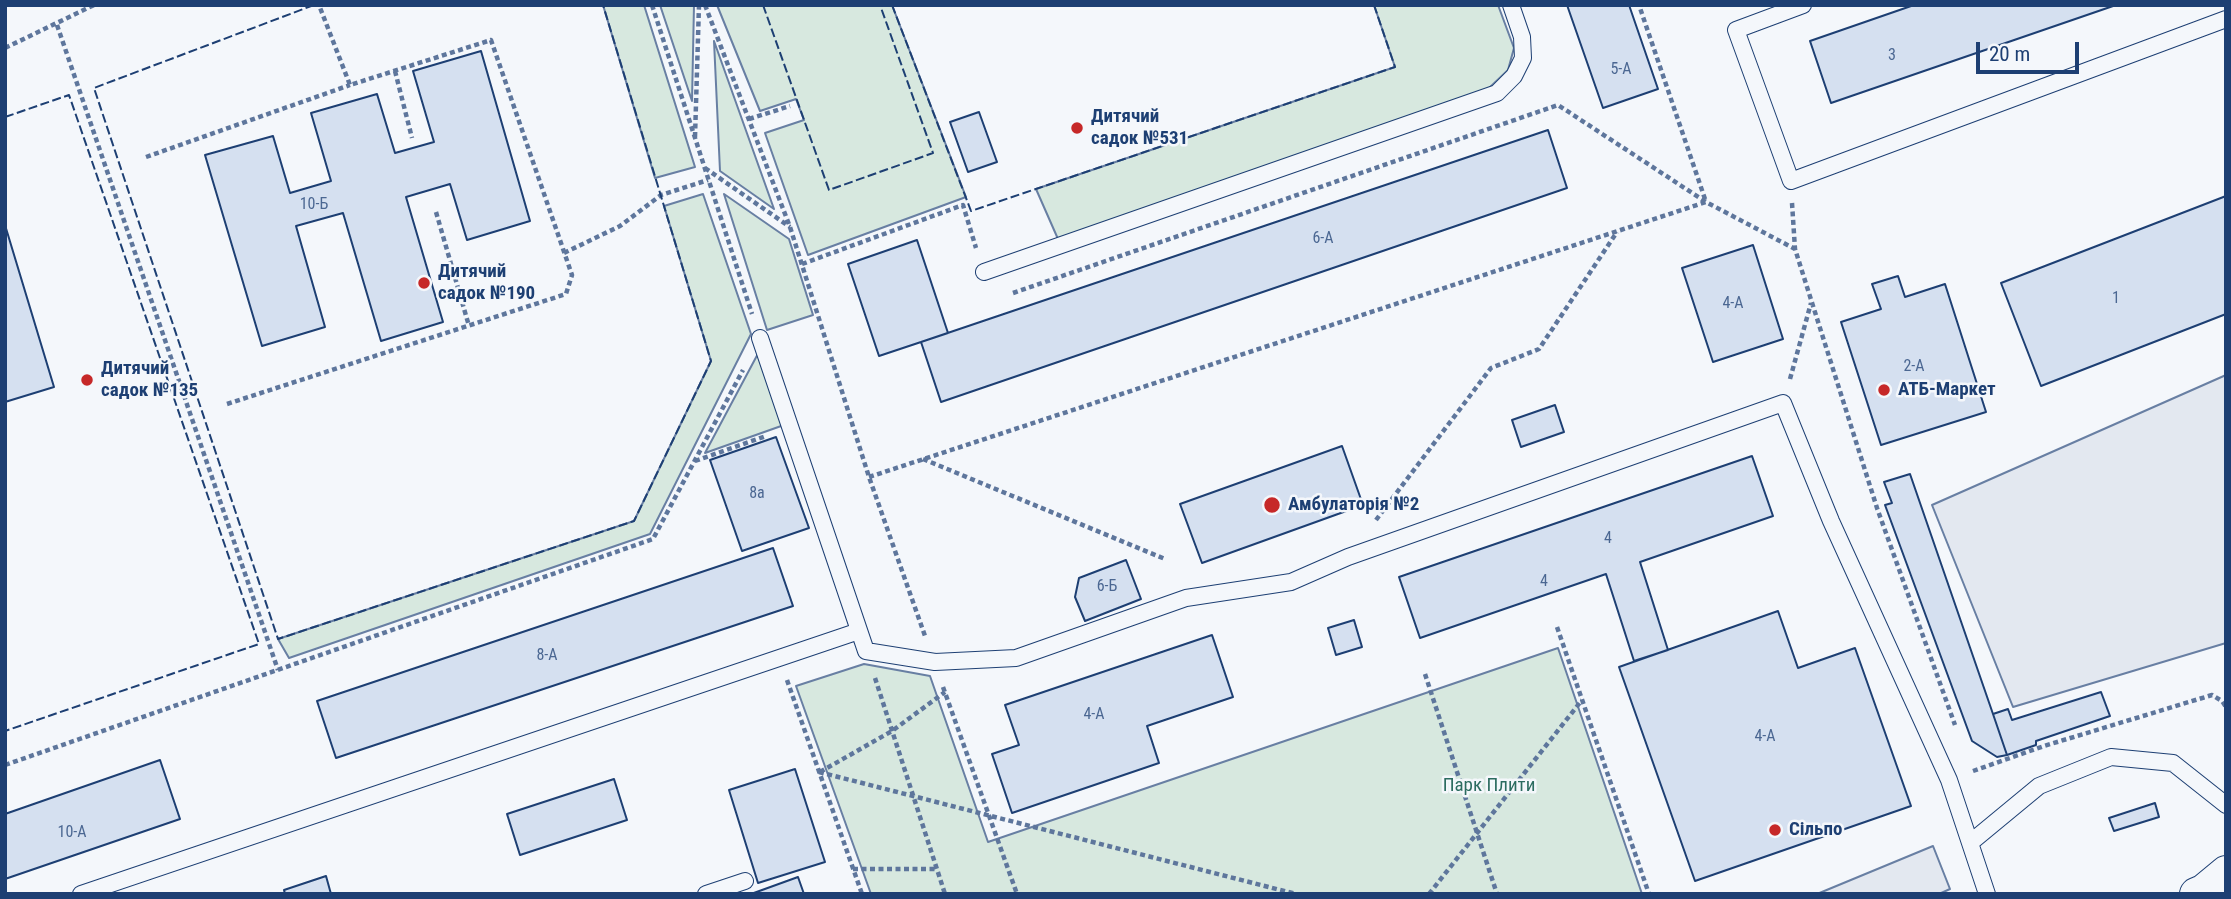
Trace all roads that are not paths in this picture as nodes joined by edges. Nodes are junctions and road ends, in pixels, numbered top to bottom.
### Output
1 (1511, 5) edge
2 (1803, 5) edge
3 (2226, 19) edge
4 (984, 272) road end
5 (760, 338) road end
6 (859, 631) junction
7 (2226, 805) edge
8 (1970, 843) junction
9 (2226, 872) edge
10 (745, 881) dead end
11 (81, 894) edge
12 (706, 894) edge
13 (1987, 894) edge
14 (2196, 894) edge

1 - 4 lane
2 - 3 lane
5 - 6 lane
6 - 8 lane
6 - 11 lane
7 - 8 lane
8 - 13 lane
9 - 14 street
10 - 12 lane

